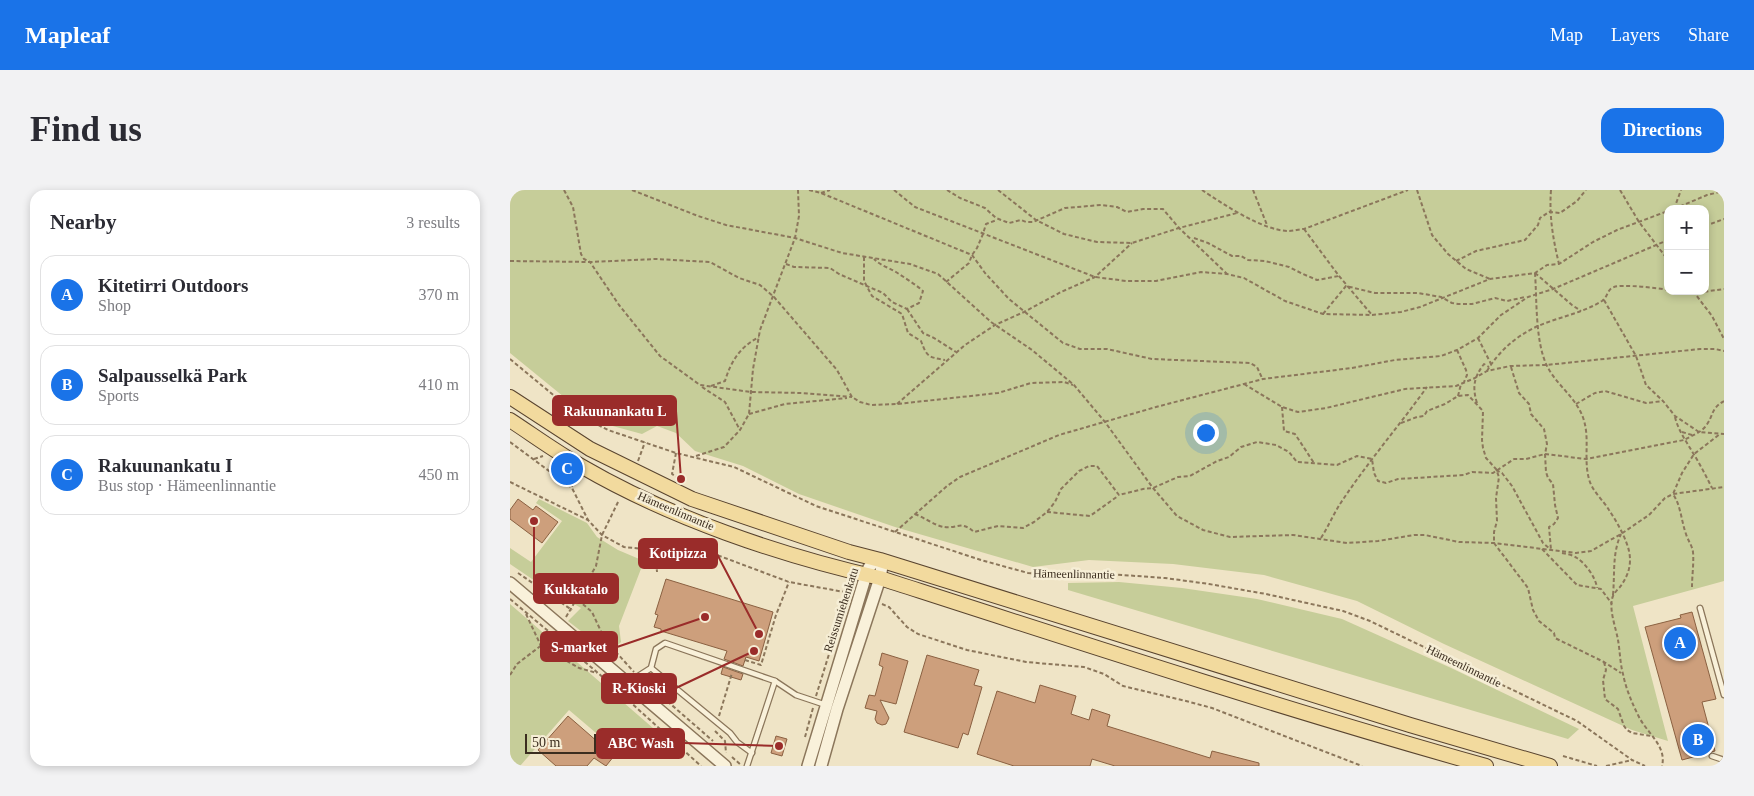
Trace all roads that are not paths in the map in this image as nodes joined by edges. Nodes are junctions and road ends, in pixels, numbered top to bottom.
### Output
1 (510, 396) edge
2 (513, 424) edge
3 (880, 560) junction
4 (866, 575) junction
5 (880, 578) junction
6 (510, 583) edge
7 (1700, 608) dead end
8 (651, 668) junction
9 (775, 681) junction
10 (628, 683) junction
11 (1724, 695) edge
12 (820, 704) junction
13 (837, 709) junction
14 (752, 753) junction
15 (1712, 756) dead end
16 (724, 760) edge
17 (1724, 760) edge
18 (747, 766) edge
19 (808, 766) edge
20 (821, 766) edge
21 (1486, 766) edge
22 (1550, 766) edge

1 - 3 main road, Hämeenlinnantie
2 - 4 main road, Hämeenlinnantie
3 - 4 street, Reissumiehenkatu
3 - 5 street
3 - 22 main road, Hämeenlinnantie
4 - 5 main road, Hämeenlinnantie
4 - 12 street, Reissumiehenkatu
5 - 13 street
5 - 21 main road, Hämeenlinnantie
6 - 10 street
7 - 11 lane
8 - 9 lane
8 - 10 lane
8 - 14 lane
9 - 12 lane
9 - 14 lane
10 - 16 street
12 - 13 lane
12 - 19 street, Reissumiehenkatu
13 - 20 street
14 - 18 lane
15 - 17 lane

